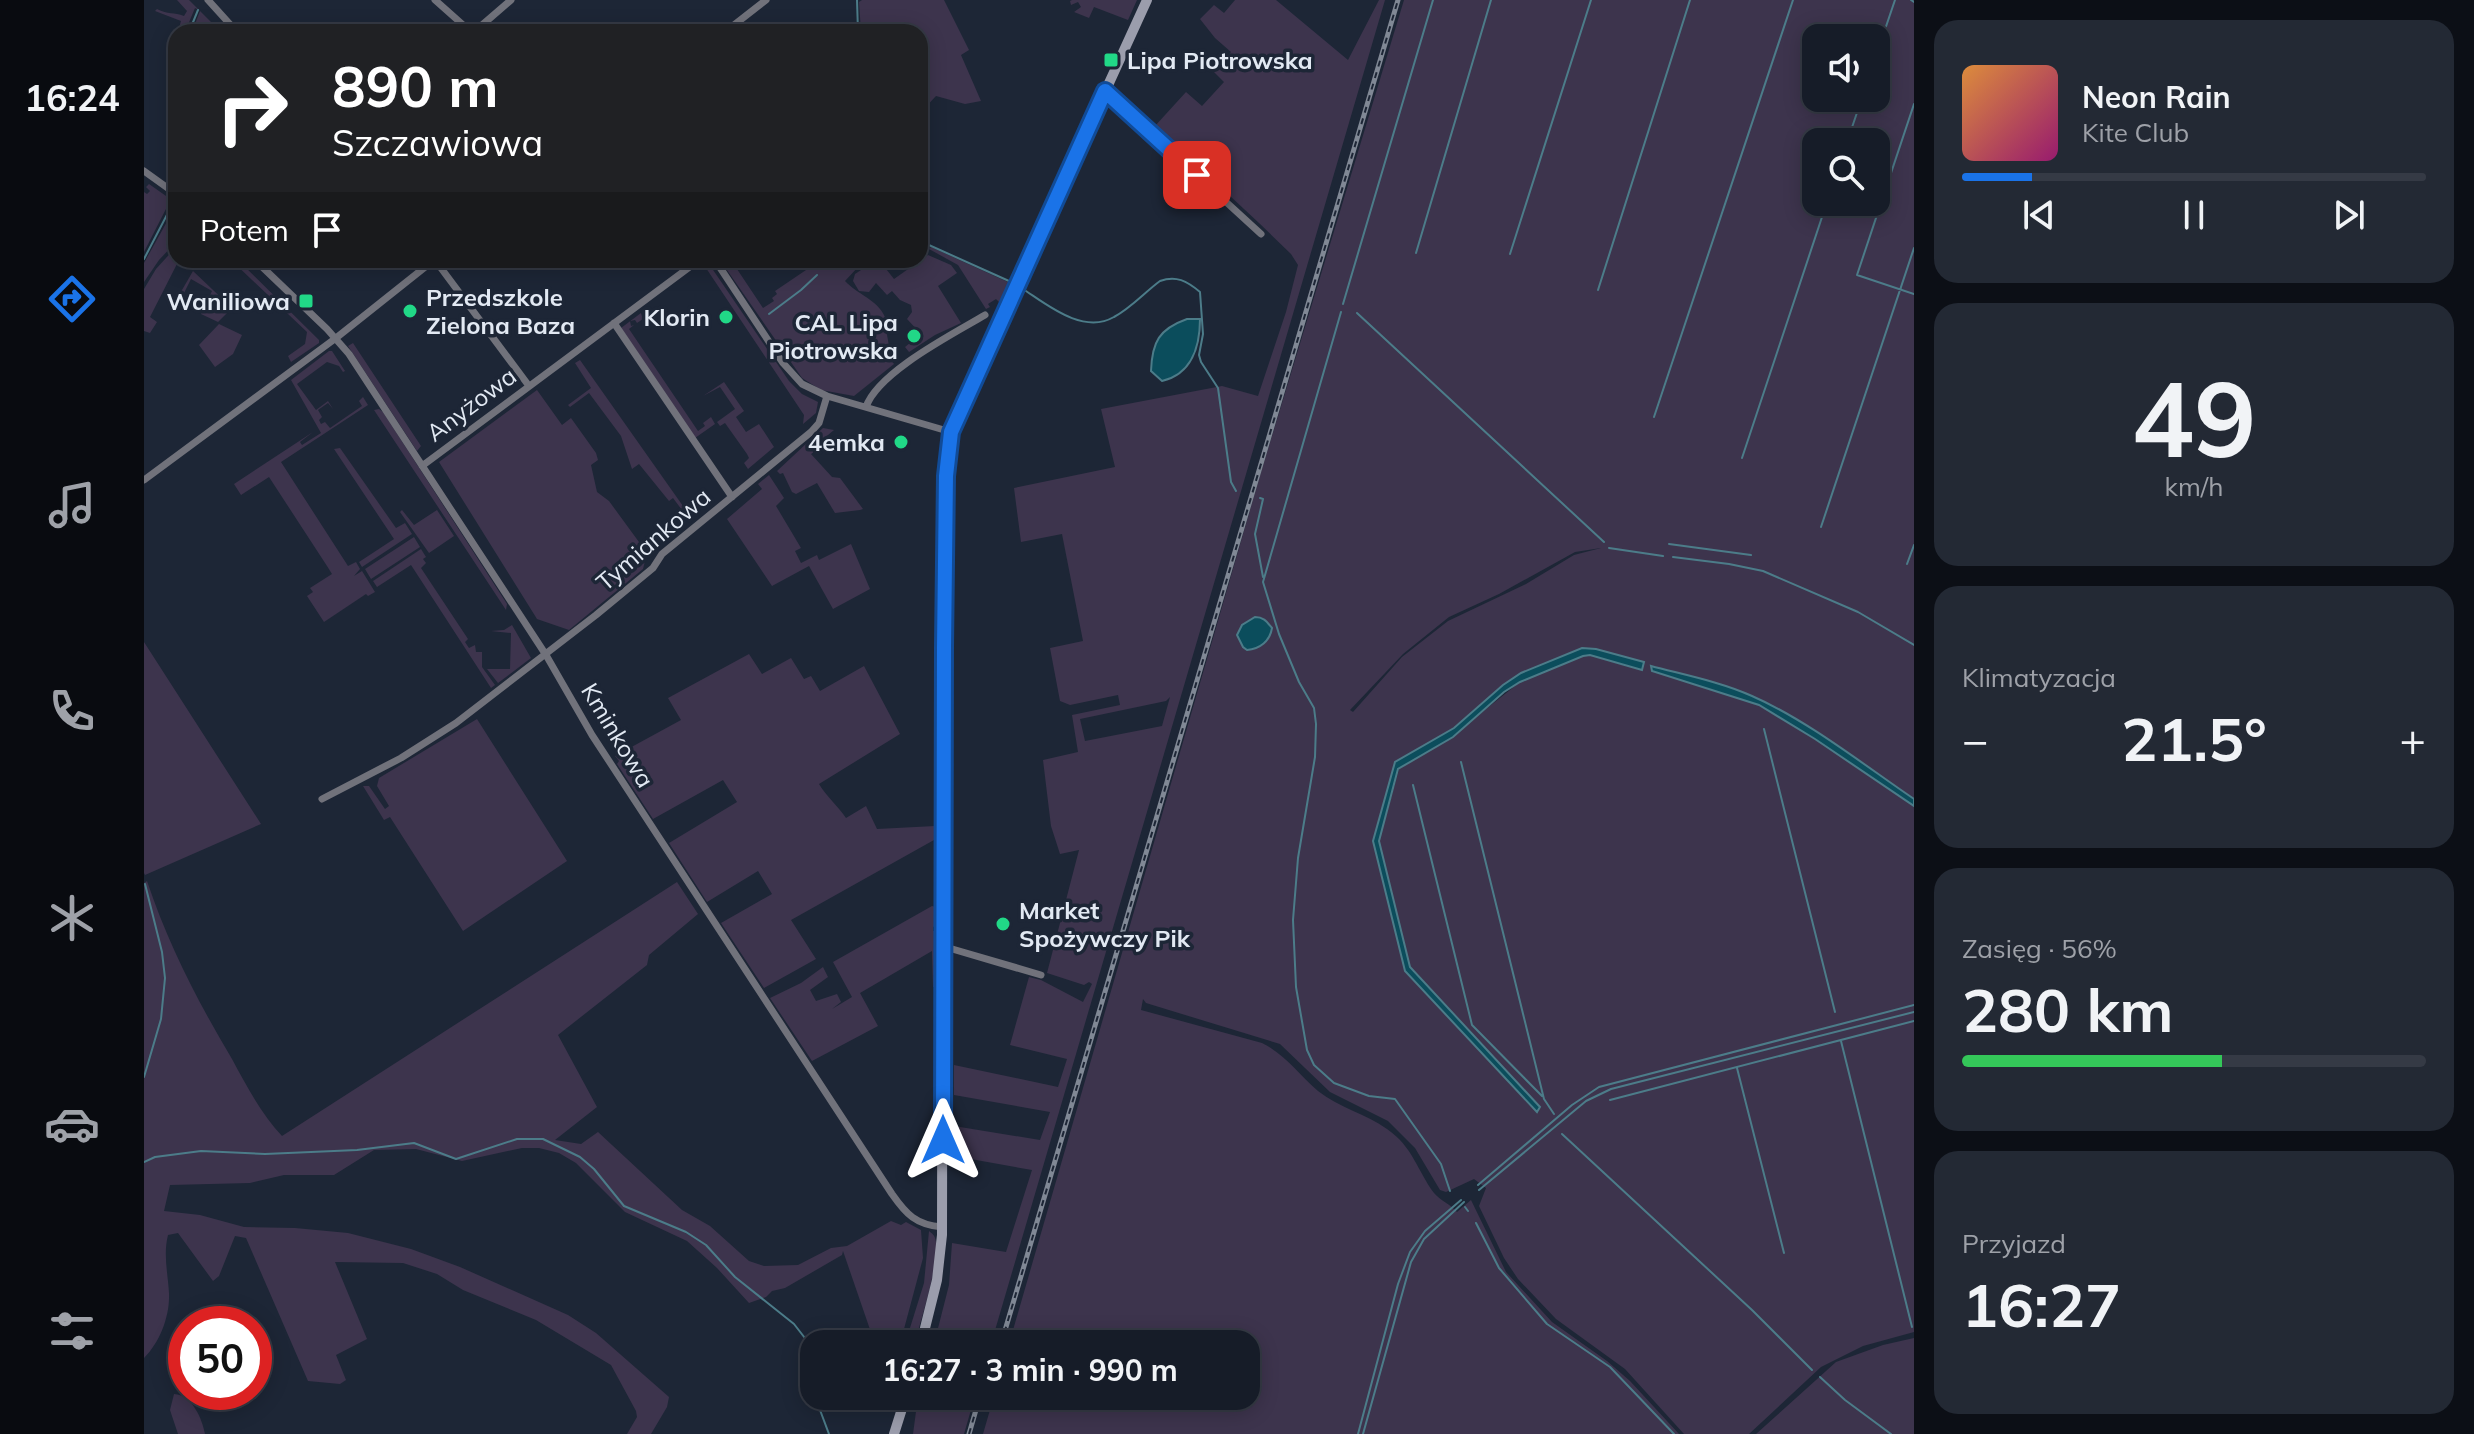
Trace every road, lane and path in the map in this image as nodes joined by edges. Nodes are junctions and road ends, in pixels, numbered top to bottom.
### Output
1 (208, 0) edge
2 (435, 0) edge
3 (511, 0) edge
4 (766, 0) edge
5 (1147, 0) edge
6 (230, 24) edge
7 (464, 24) edge
8 (482, 24) edge
9 (735, 24) edge
10 (1105, 91) junction
11 (144, 171) edge
12 (168, 188) edge
13 (1261, 234) dead end
14 (263, 268) edge
15 (425, 268) edge
16 (441, 268) edge
17 (688, 268) edge
18 (720, 268) edge
19 (985, 315) dead end
20 (614, 323) junction
21 (336, 338) junction
22 (529, 386) junction
23 (827, 396) junction
24 (866, 407) junction
25 (951, 432) junction
26 (422, 466) junction
27 (144, 480) edge
28 (732, 497) junction
29 (546, 655) junction
30 (322, 799) dead end
31 (942, 946) junction
32 (1041, 975) dead end
33 (942, 1227) junction
34 (925, 1330) edge
35 (902, 1410) edge
36 (894, 1434) edge

1 - 6 street
2 - 7 street
3 - 8 street
4 - 9 street
5 - 10 main road
10 - 13 street
10 - 25 main road
11 - 12 street
14 - 21 street, Kminkowa
15 - 21 street
16 - 22 street
17 - 20 street, Anyżowa
18 - 23 street
19 - 24 street
20 - 22 street, Anyżowa
20 - 28 street
21 - 26 street, Kminkowa
21 - 27 street
22 - 26 street, Anyżowa
23 - 24 street
23 - 28 street, Tymiankowa
24 - 25 street
25 - 31 main road
26 - 29 street, Kminkowa
28 - 29 street, Tymiankowa
29 - 30 street, Tymiankowa
29 - 33 street, Kminkowa
31 - 32 street
31 - 33 main road
33 - 34 main road
35 - 36 main road

